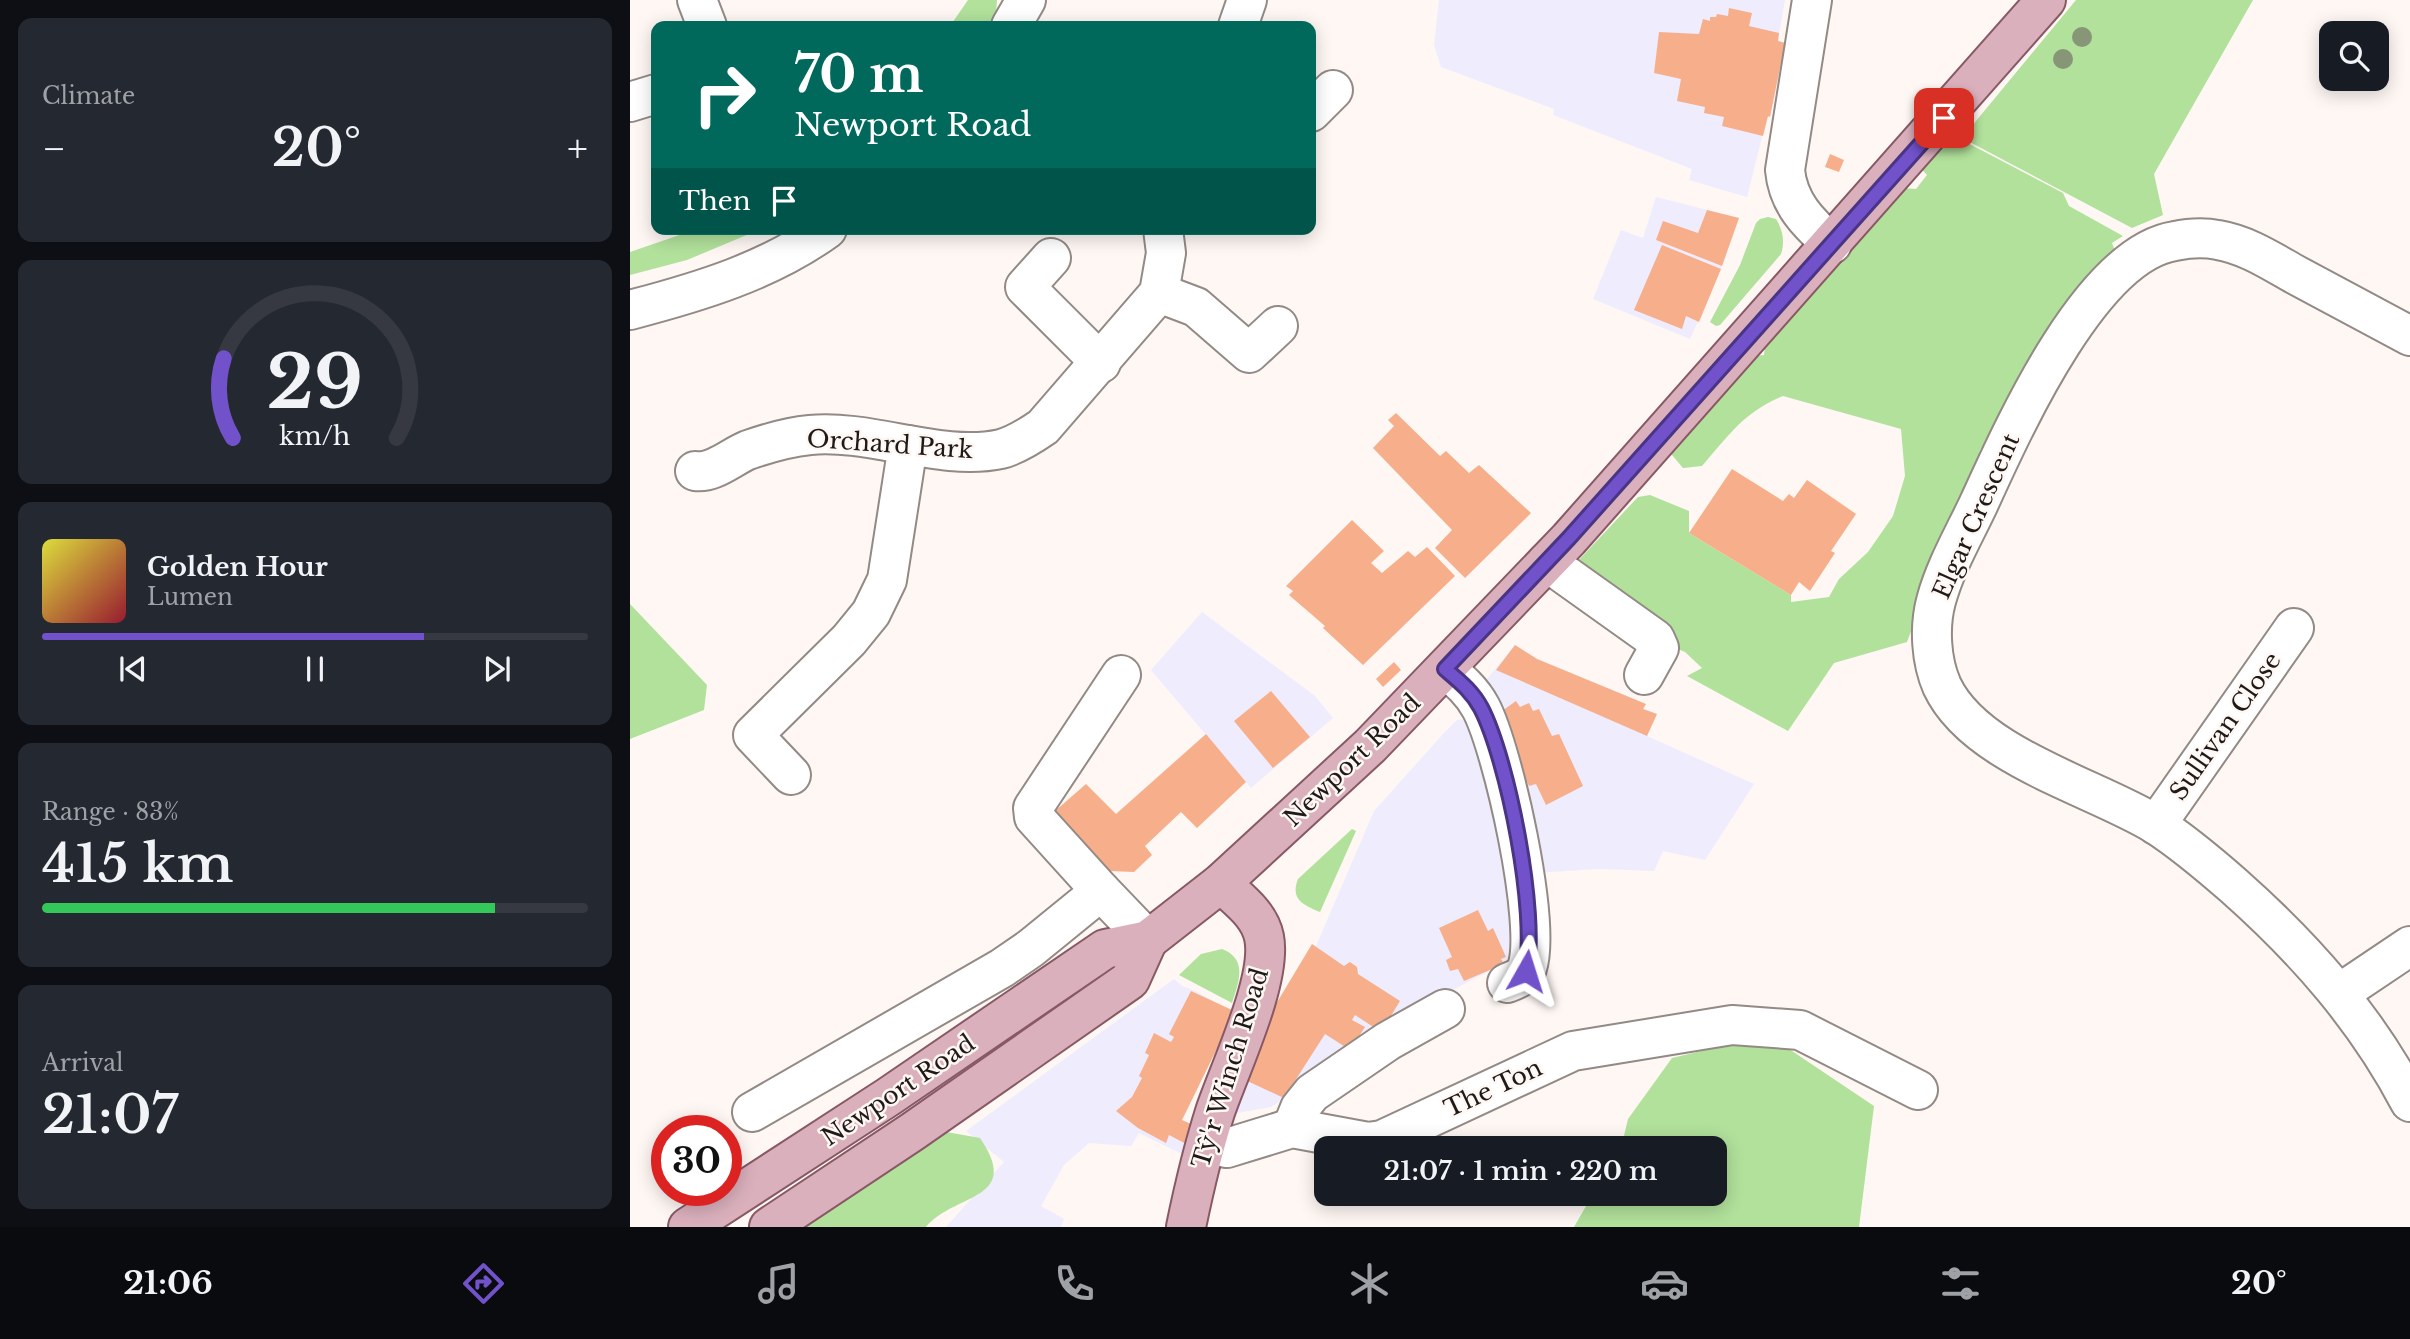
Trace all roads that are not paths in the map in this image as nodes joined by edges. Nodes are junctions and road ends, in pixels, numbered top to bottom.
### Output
1 (1027, 0) edge
2 (1247, 0) edge
3 (1812, 0) edge
4 (2046, 0) edge
5 (1014, 21) edge
6 (1240, 21) edge
7 (651, 96) edge
8 (630, 102) edge
9 (817, 235) edge
10 (1164, 235) edge
11 (1832, 244) junction
12 (1051, 258) dead end
13 (1159, 293) junction
14 (630, 310) edge
15 (1278, 326) dead end
16 (2410, 336) edge
17 (1101, 363) junction
18 (908, 445) junction
19 (695, 471) dead end
20 (1546, 562) junction
21 (2294, 628) dead end
22 (1445, 669) junction
23 (1644, 675) dead end
24 (1121, 676) dead end
25 (791, 775) dead end
26 (2156, 825) junction
27 (1221, 883) junction
28 (1101, 891) junction
29 (1148, 940) junction
30 (2410, 947) edge
31 (1507, 983) dead end
32 (2340, 993) junction
33 (1445, 1009) dead end
34 (1918, 1090) dead end
35 (2410, 1102) edge
36 (752, 1112) dead end
37 (1292, 1128) junction
38 (1206, 1144) junction
39 (688, 1227) edge
40 (769, 1227) edge
41 (1186, 1227) edge

1 - 5 street
2 - 6 street
3 - 11 street
4 - 11 main road, Newport Road
7 - 8 street
9 - 14 street
10 - 13 street, Orchard Park
11 - 20 main road, Newport Road
12 - 17 street
13 - 15 street
13 - 17 street, Orchard Park
16 - 26 street, Elgar Crescent
17 - 18 street, Orchard Park
18 - 19 street, Orchard Park
18 - 25 street
20 - 22 main road, Newport Road
20 - 23 street
21 - 26 street, Sullivan Close
22 - 27 main road, Newport Road
22 - 31 street
24 - 28 street
26 - 32 street, Elgar Crescent
27 - 29 main road, Newport Road
27 - 38 main road, Tŷ'r Winch Road
28 - 29 street
28 - 36 street
29 - 39 main road, Newport Road
29 - 40 main road, Newport Road
30 - 32 street
32 - 35 street, Elgar Crescent
33 - 37 street
34 - 37 street, The Ton
37 - 38 street, The Ton
38 - 41 main road, Tŷ'r Winch Road

